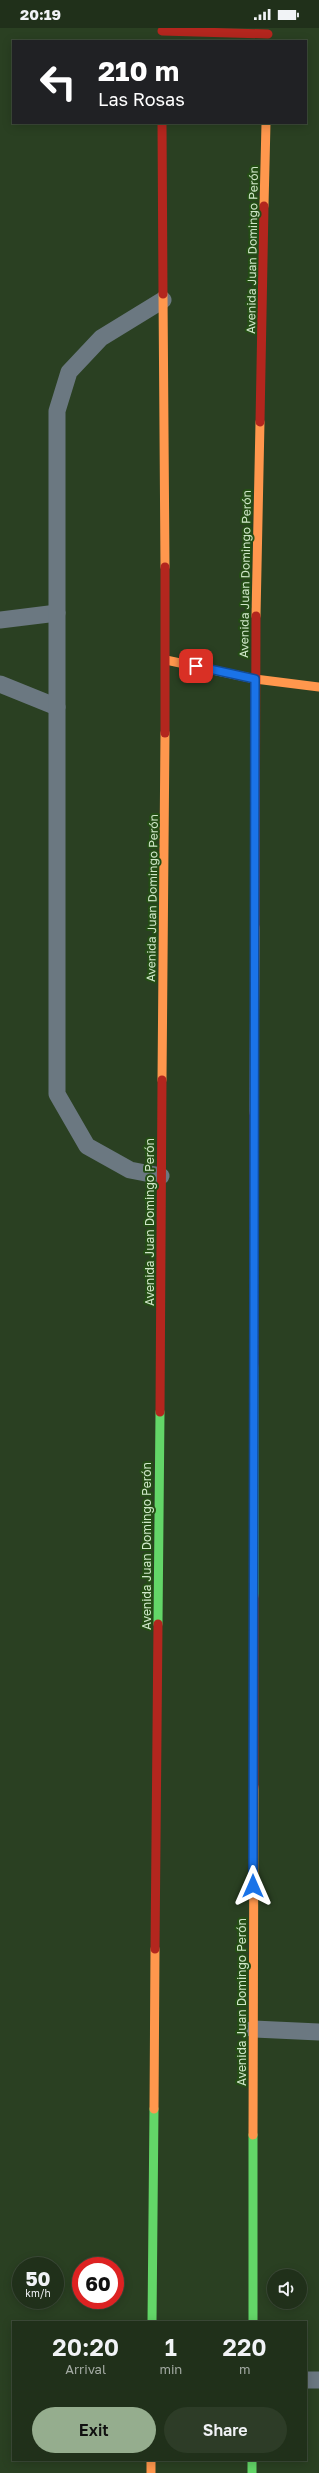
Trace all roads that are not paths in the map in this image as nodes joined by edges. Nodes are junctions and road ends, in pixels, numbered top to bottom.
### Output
1 (162, 30) edge
2 (268, 34) edge
3 (162, 124) edge
4 (266, 124) edge
5 (163, 300) junction
6 (57, 613) junction
7 (0, 620) edge
8 (166, 660) junction
9 (255, 679) junction
10 (0, 684) edge
11 (319, 686) edge
12 (57, 707) junction
13 (161, 1176) junction
14 (253, 2028) junction
15 (319, 2032) edge
16 (152, 2321) edge
17 (253, 2321) edge
18 (307, 2380) edge
19 (319, 2380) edge
20 (151, 2461) edge
21 (252, 2461) edge
22 (151, 2473) edge
23 (252, 2473) edge

1 - 2 main road
3 - 5 main road, Avenida Juan Domingo Perón
4 - 9 main road, Avenida Juan Domingo Perón
5 - 6 lane
5 - 8 main road, Avenida Juan Domingo Perón
6 - 7 lane
6 - 12 lane
8 - 9 main road
8 - 13 main road, Avenida Juan Domingo Perón
9 - 11 main road
9 - 14 main road, Avenida Juan Domingo Perón
10 - 12 lane
12 - 13 lane
13 - 16 main road, Avenida Juan Domingo Perón
14 - 15 lane
14 - 17 main road, Avenida Juan Domingo Perón
18 - 19 lane
20 - 22 main road
21 - 23 main road

